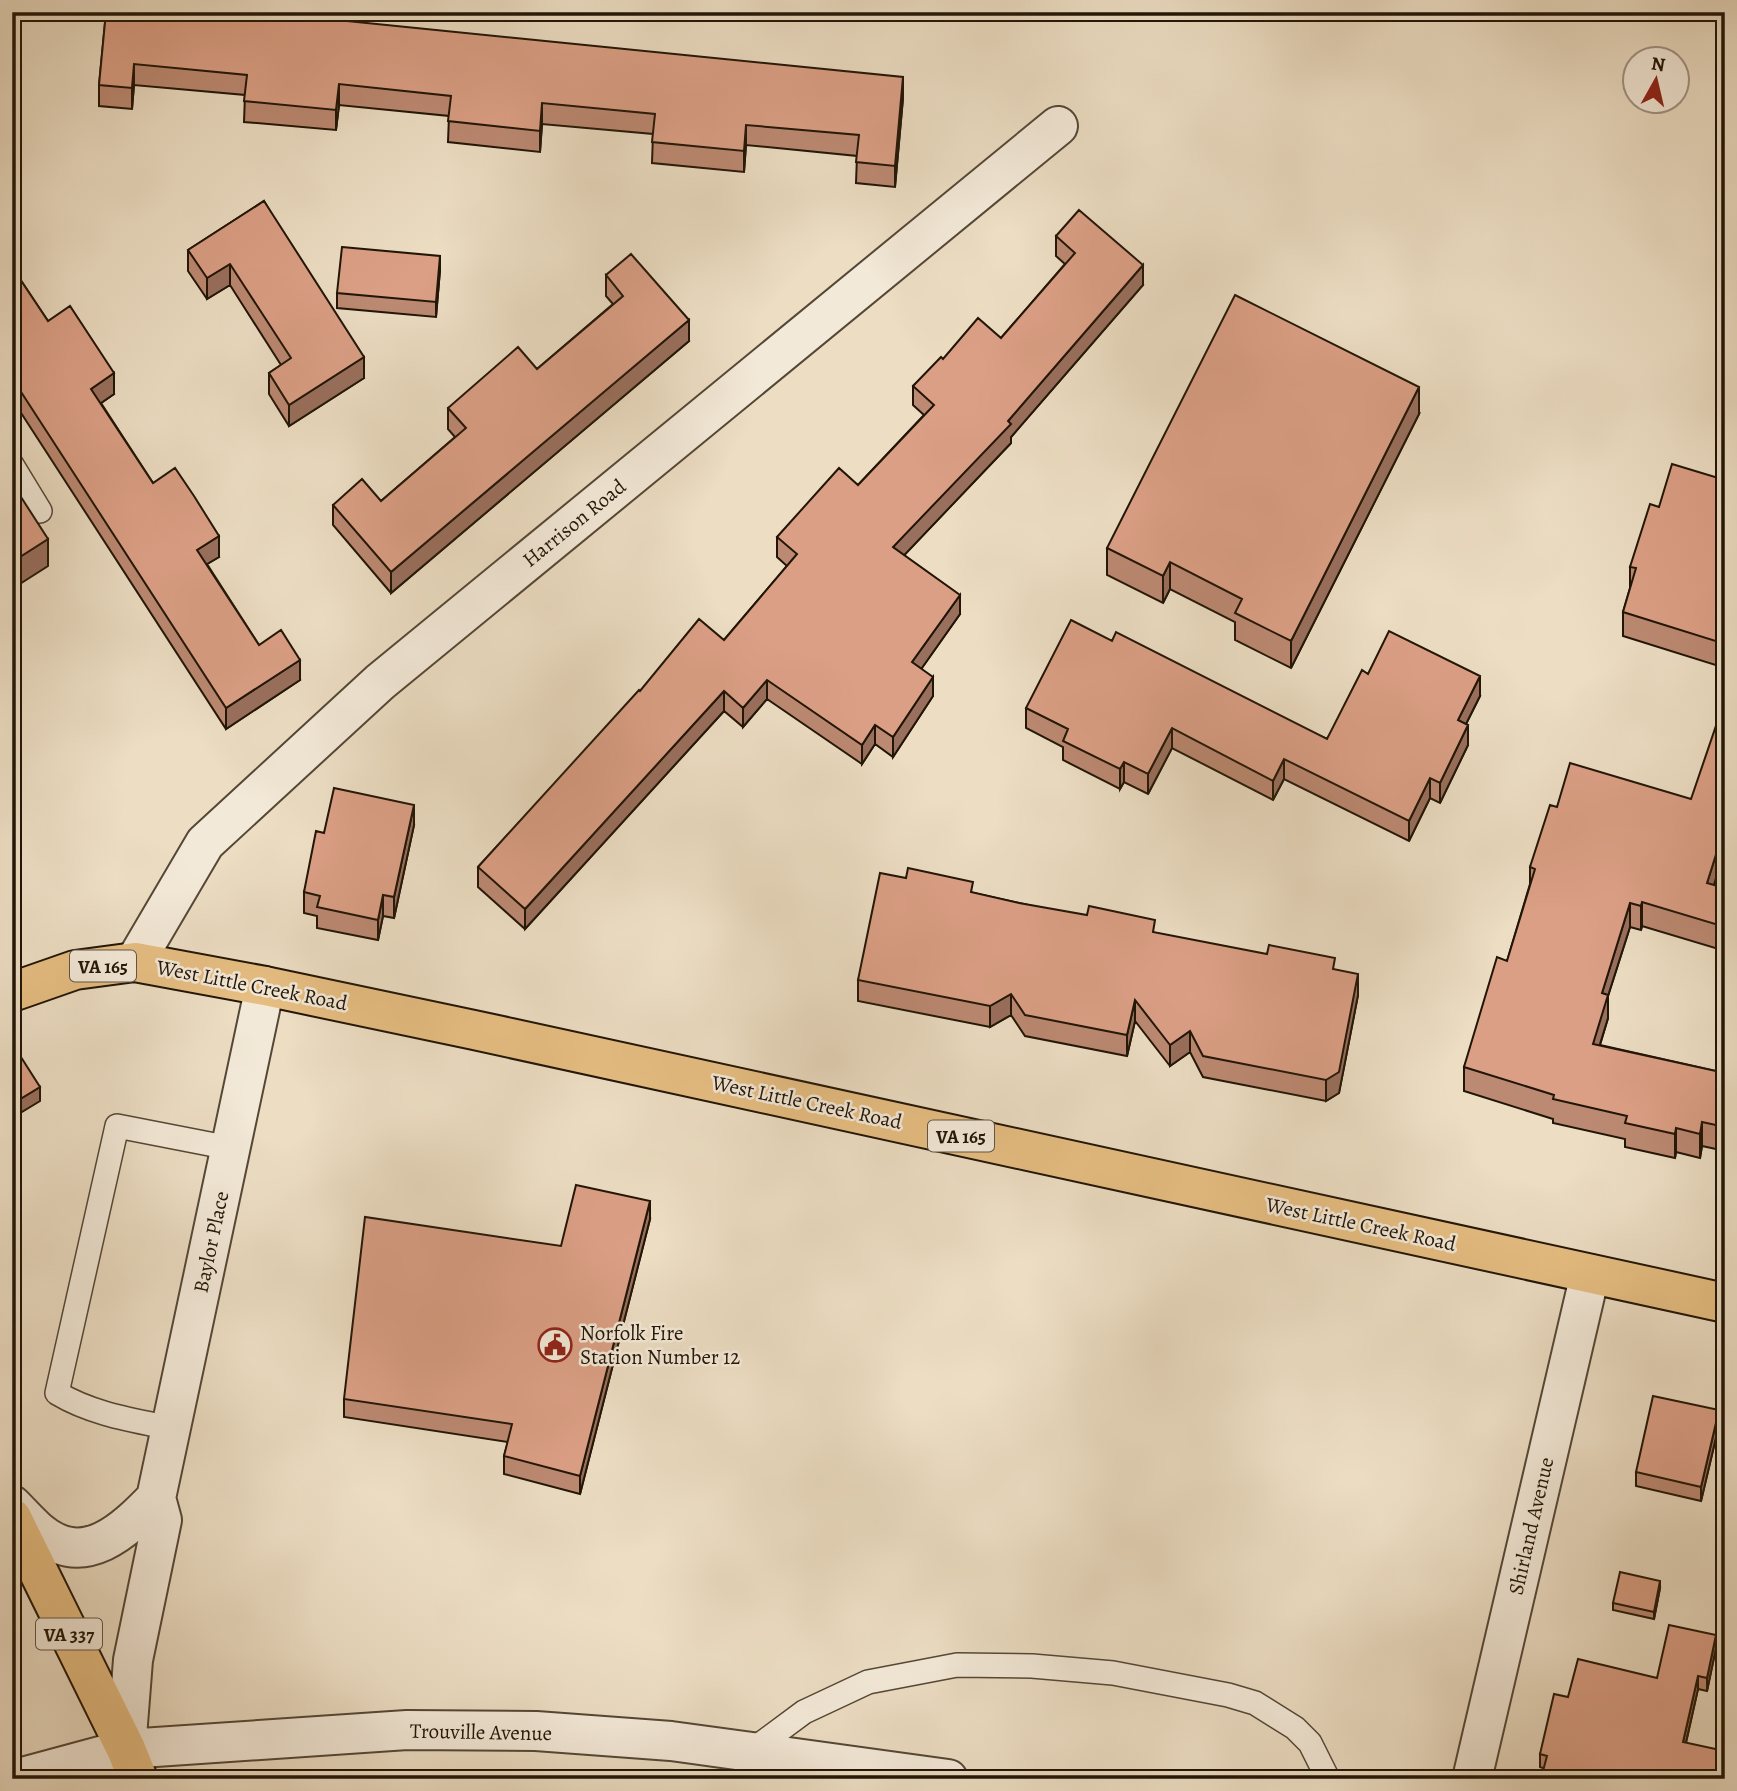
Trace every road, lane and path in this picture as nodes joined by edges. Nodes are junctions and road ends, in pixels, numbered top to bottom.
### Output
1 (1058, 126) dead end
2 (12, 465) edge
3 (40, 511) dead end
4 (135, 962) junction
5 (265, 986) junction
6 (12, 992) edge
7 (230, 1148) junction
8 (1590, 1274) junction
9 (1725, 1303) edge
10 (171, 1428) junction
11 (156, 1498) junction
12 (12, 1505) edge
13 (12, 1518) edge
14 (750, 1752) junction
15 (132, 1764) edge
16 (15, 1779) edge
17 (948, 1779) edge
18 (1328, 1779) edge
19 (1472, 1779) edge

1 - 4 street, Harrison Road
2 - 3 lane
4 - 5 main road, West Little Creek Road / VA 165
4 - 6 main road, West Little Creek Road / VA 165
5 - 7 street, Baylor Place
5 - 8 main road, West Little Creek Road / VA 165
7 - 10 street, Baylor Place
7 - 10 lane
8 - 9 main road, West Little Creek Road / VA 165
8 - 19 street, Shirland Avenue
10 - 11 street, Baylor Place
11 - 12 street
11 - 15 street, Baylor Place
13 - 15 main road, VA 337
14 - 15 street, Trouville Avenue
14 - 17 street, Trouville Avenue
14 - 18 lane
15 - 16 street, Trouville Avenue

